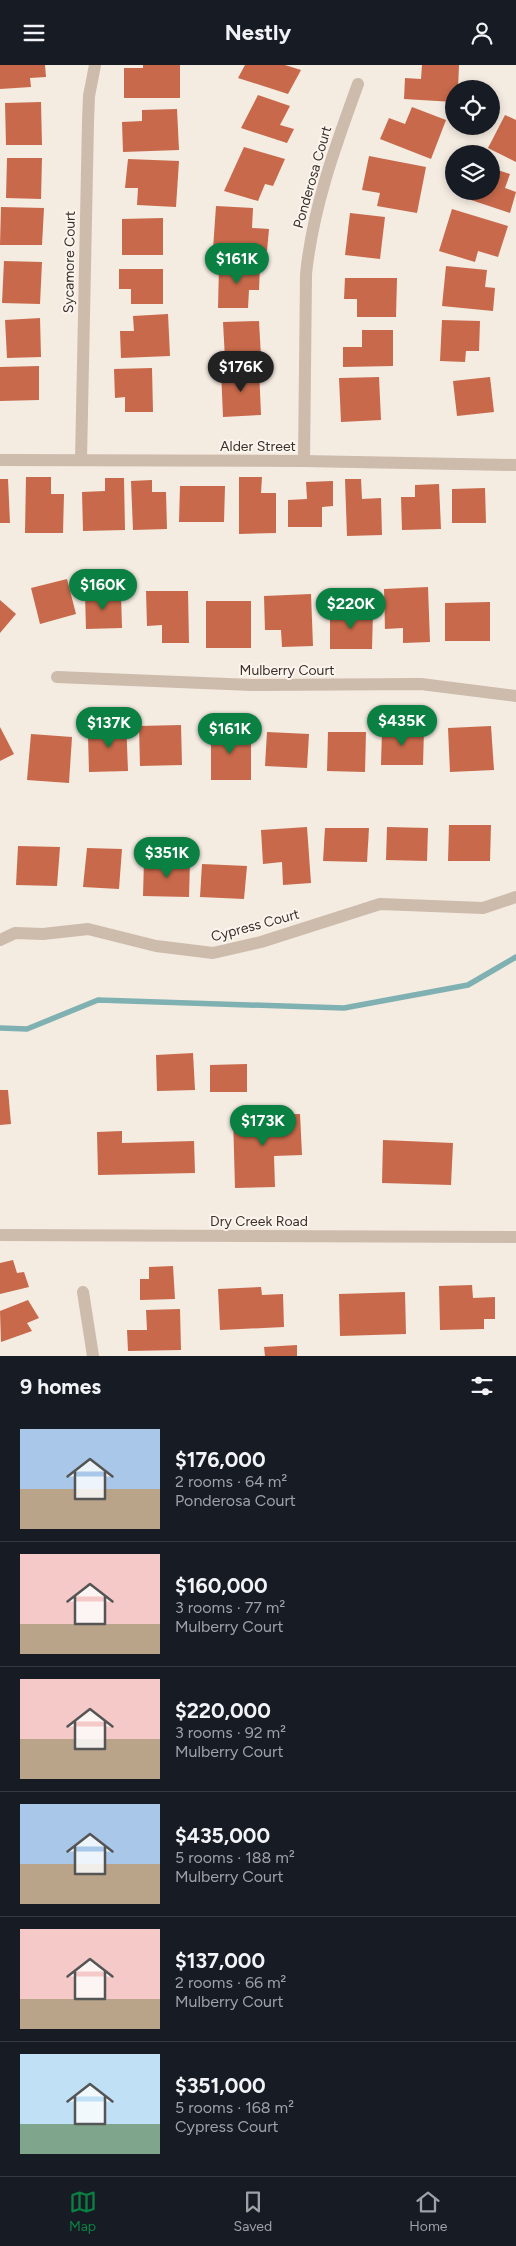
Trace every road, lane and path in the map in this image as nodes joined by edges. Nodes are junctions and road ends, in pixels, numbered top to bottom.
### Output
1 (95, 65) edge
2 (358, 84) dead end
3 (0, 461) edge
4 (81, 461) junction
5 (304, 461) junction
6 (516, 465) edge
7 (57, 677) dead end
8 (516, 696) edge
9 (516, 897) edge
10 (0, 940) edge
11 (2, 1235) dead end
12 (516, 1237) edge
13 (83, 1292) dead end
14 (93, 1356) edge

1 - 4 street, Sycamore Court
2 - 5 street, Ponderosa Court
3 - 4 street, Alder Street
4 - 5 street, Alder Street
5 - 6 street, Alder Street
7 - 8 street, Mulberry Court
9 - 10 street, Cypress Court
11 - 12 street, Dry Creek Road
13 - 14 street

